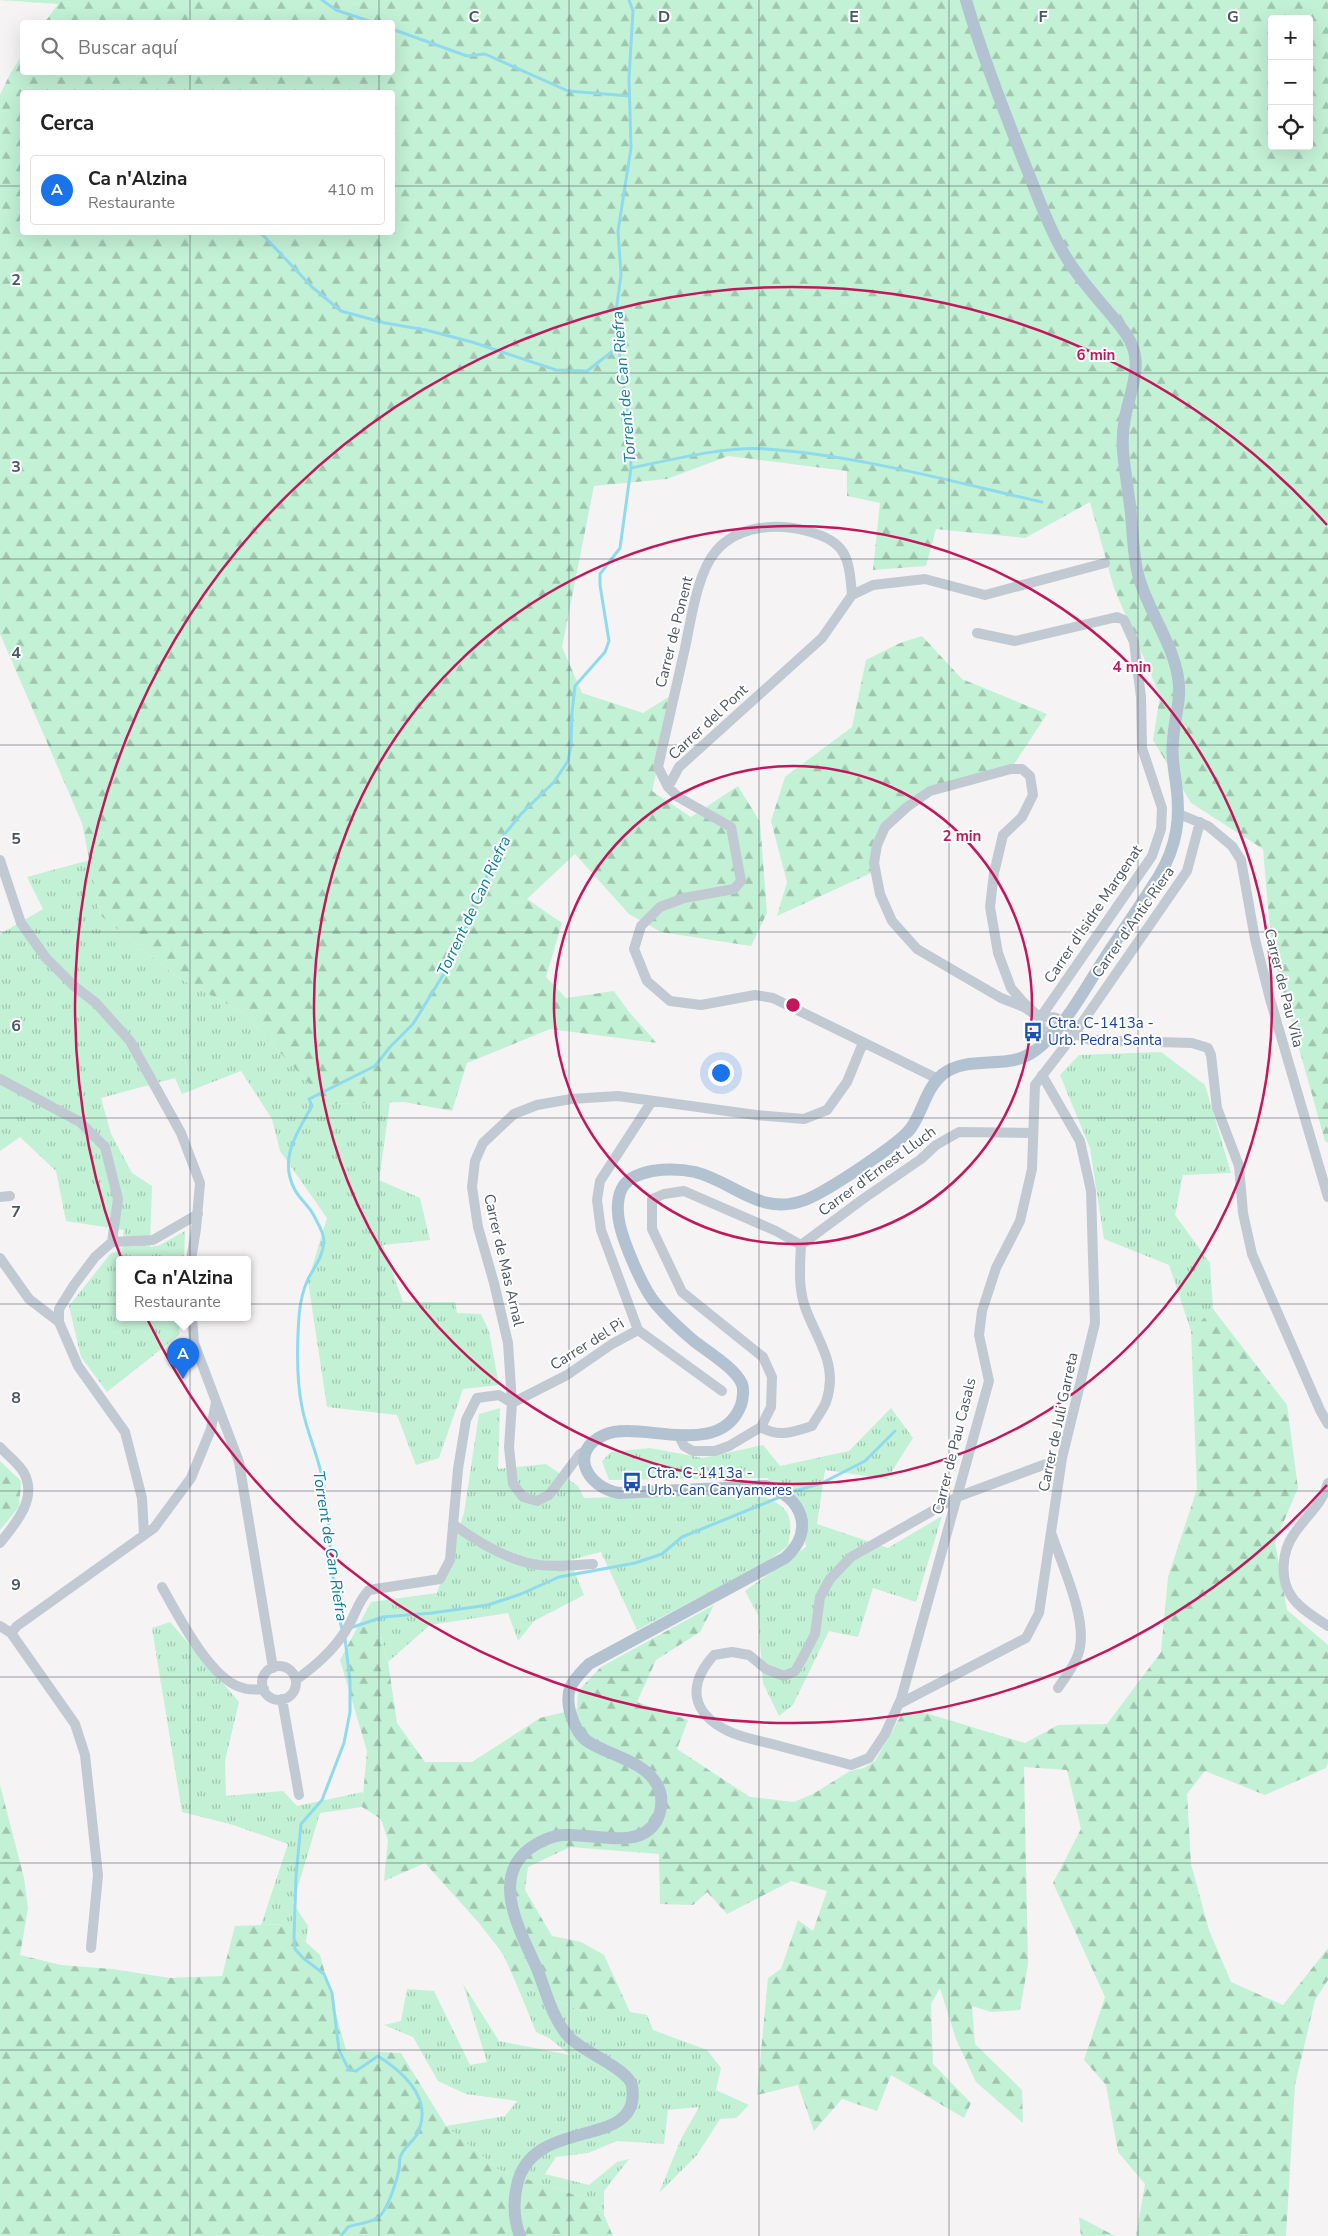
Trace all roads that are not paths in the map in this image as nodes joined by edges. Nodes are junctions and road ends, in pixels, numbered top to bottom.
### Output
1 (966, 0) edge
2 (1105, 563) dead end
3 (852, 595) junction
4 (978, 633) dead end
5 (668, 787) junction
6 (1179, 814) junction
7 (1200, 822) junction
8 (0, 860) edge
9 (1040, 1018) junction
10 (1063, 1020) junction
11 (1075, 1033) junction
12 (1045, 1041) junction
13 (863, 1043) junction
14 (1061, 1051) junction
15 (1042, 1075) junction
16 (938, 1079) junction
17 (0, 1080) edge
18 (652, 1101) junction
19 (1034, 1134) junction
20 (1328, 1197) edge
21 (198, 1214) junction
22 (112, 1242) junction
23 (801, 1245) junction
24 (192, 1256) edge
25 (0, 1258) edge
26 (192, 1321) edge
27 (59, 1322) junction
28 (638, 1330) junction
29 (722, 1391) dead end
30 (216, 1402) junction
31 (512, 1404) junction
32 (1328, 1424) edge
33 (761, 1426) junction
34 (679, 1436) junction
35 (0, 1447) edge
36 (587, 1450) junction
37 (1062, 1458) junction
38 (564, 1473) junction
39 (588, 1475) junction
40 (1328, 1483) edge
41 (957, 1498) junction
42 (453, 1524) junction
43 (1051, 1532) junction
44 (144, 1535) junction
45 (0, 1542) edge
46 (593, 1564) dead end
47 (162, 1587) dead end
48 (0, 1626) edge
49 (1328, 1626) edge
50 (11, 1633) junction
51 (273, 1668) junction
52 (296, 1680) junction
53 (1058, 1688) dead end
54 (264, 1689) junction
55 (282, 1700) junction
56 (898, 1704) junction
57 (299, 1795) dead end
58 (91, 1948) dead end
59 (520, 2236) edge

1 - 6 main road
2 - 3 street
3 - 5 street, Carrer del Pont
3 - 5 street, Carrer de Ponent
4 - 9 street, Carrer d'Isidre Margenat
5 - 13 street
6 - 7 street, Carrer de Pau Vila
6 - 10 main road
7 - 11 street, Carrer d'Antic Riera
7 - 20 street, Carrer de Pau Vila
8 - 21 street
9 - 9 street
9 - 10 street
9 - 12 street
10 - 11 street
10 - 12 main road
11 - 14 street, Carrer de Pau Casals
11 - 32 street
12 - 14 street
12 - 16 main road
13 - 16 street
13 - 18 street, Carrer de Mas Arnal
14 - 15 street, Carrer de Pau Casals
15 - 19 street, Carrer de Pau Casals
15 - 37 street, Carrer de Juli Garreta
16 - 34 main road
17 - 22 street
18 - 28 street
18 - 31 street, Carrer de Mas Arnal
19 - 23 street, Carrer d'Ernest Lluch
19 - 41 street, Carrer de Pau Casals
21 - 22 street
21 - 24 street
22 - 27 street
23 - 33 street
23 - 33 street
25 - 27 street
26 - 30 street
27 - 44 street
28 - 29 street, Carrer del Pi
28 - 31 street, Carrer del Pi
30 - 44 street
30 - 51 street
31 - 38 street, Carrer de Mas Arnal
31 - 42 street
33 - 34 street
34 - 36 main road
35 - 45 street
36 - 38 street, Carrer de Mas Arnal
36 - 39 main road
37 - 41 street
37 - 43 street, Carrer de Juli Garreta
38 - 39 street
39 - 59 main road
40 - 49 street
41 - 56 street, Carrer de Pau Casals
41 - 56 street, Carrer de Pau Casals
42 - 46 street
42 - 52 street
43 - 53 street
43 - 56 street, Carrer de Juli Garreta
44 - 50 street
47 - 54 street
48 - 50 street
50 - 58 street
51 - 52 street
51 - 54 street
52 - 55 street
54 - 55 street
55 - 57 street

